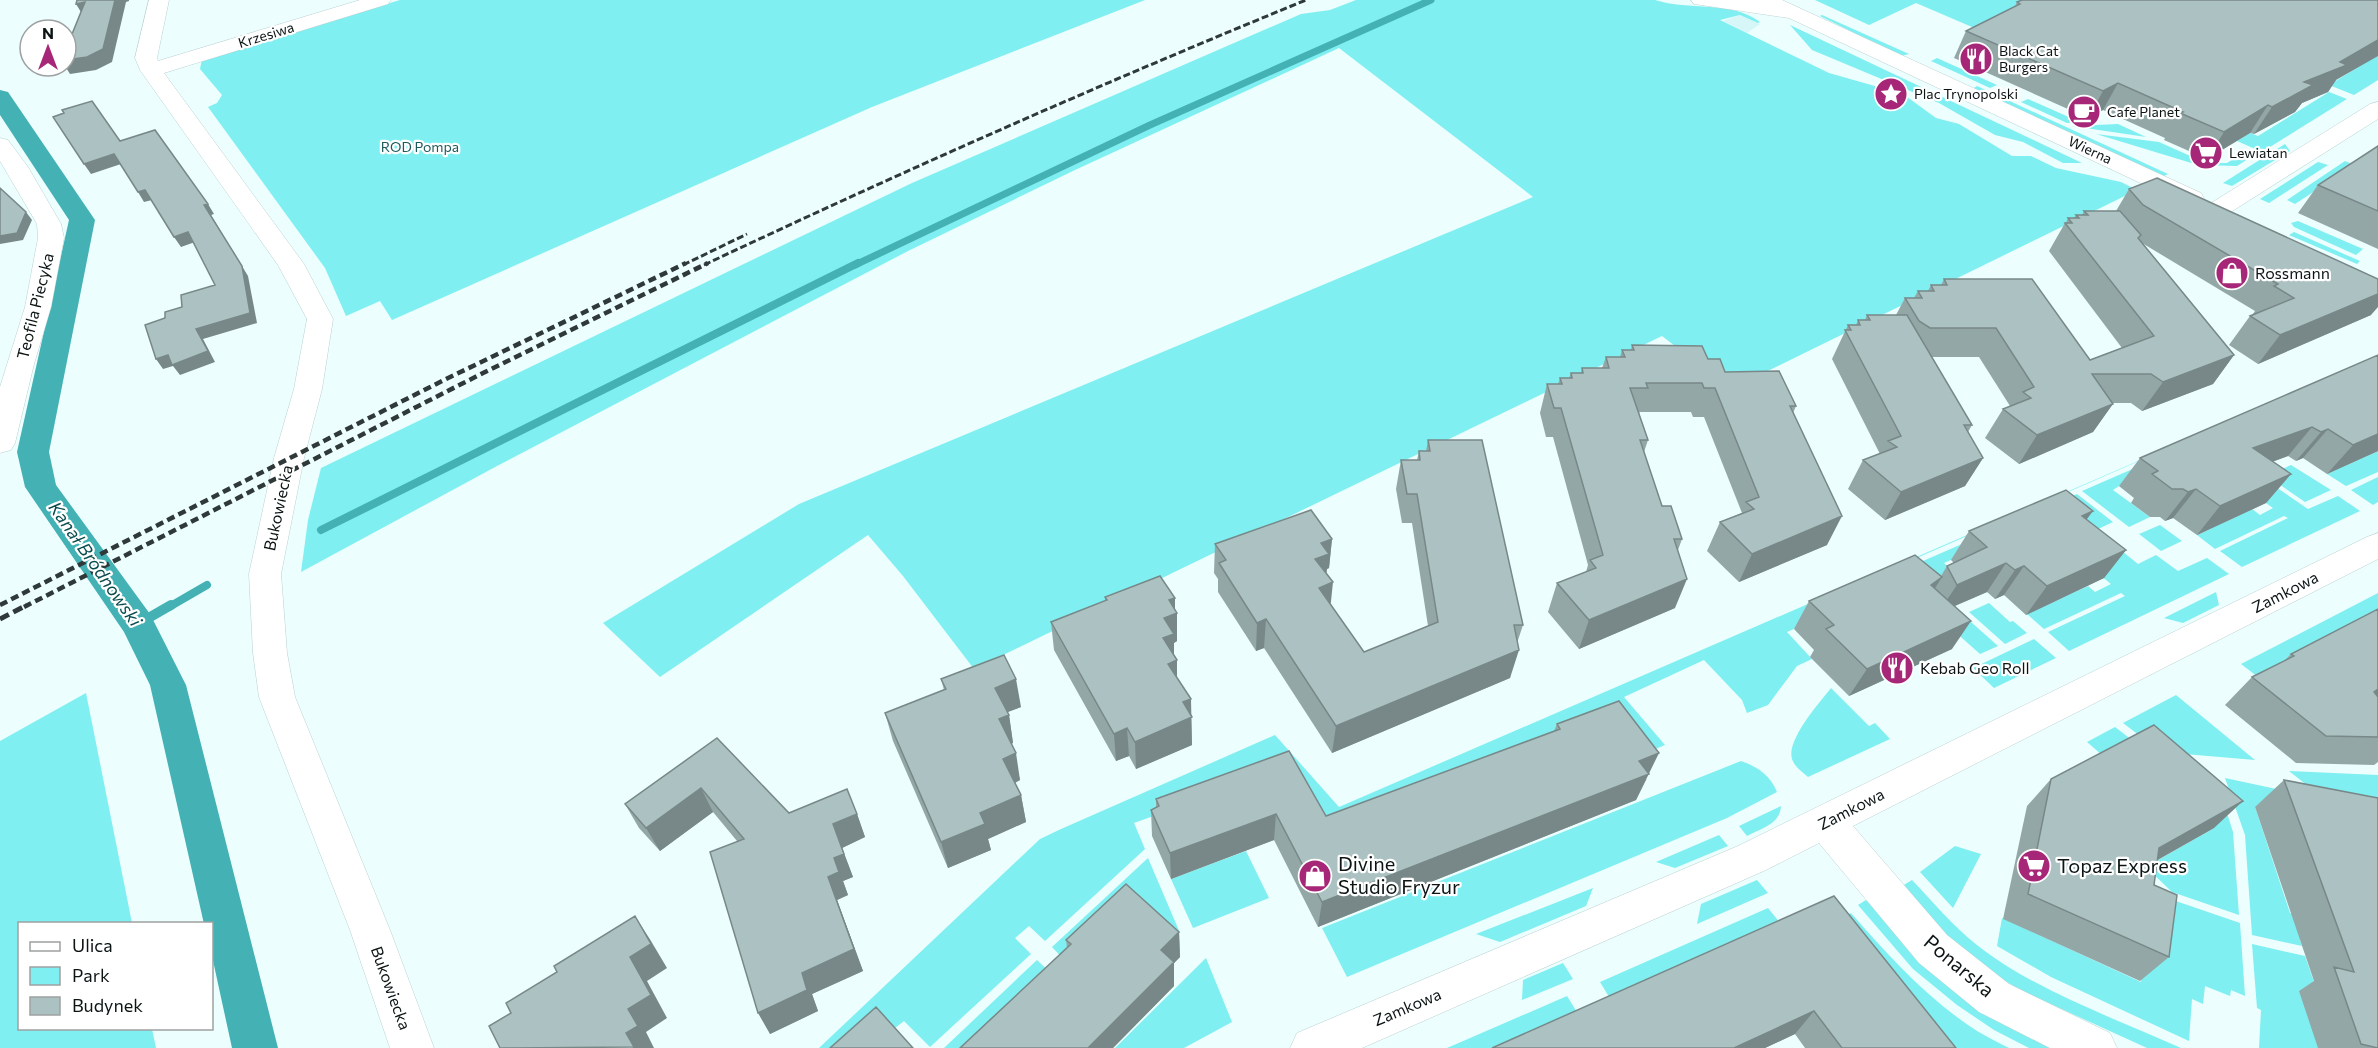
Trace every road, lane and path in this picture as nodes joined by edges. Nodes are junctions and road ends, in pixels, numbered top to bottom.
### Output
1 (159, 0) edge
2 (381, 0) edge
3 (1701, 0) edge
4 (1766, 0) edge
5 (1803, 17) junction
6 (151, 70) junction
7 (2378, 109) edge
8 (0, 146) edge
9 (2217, 210) junction
10 (2246, 223) edge
11 (0, 443) edge
12 (2378, 545) edge
13 (1826, 823) junction
14 (412, 1048) edge
15 (1311, 1048) edge
16 (2095, 1048) edge

1 - 6 street
2 - 6 street, Krzesiwa
3 - 5 street, Wierna
4 - 5 street, Wierna
5 - 9 street, Wierna
6 - 14 street, Bukowiecka
7 - 9 street
8 - 11 street, Teofila Piecyka
9 - 10 street, Wierna
12 - 13 street, Zamkowa
13 - 15 street, Zamkowa
13 - 16 street, Ponarska

